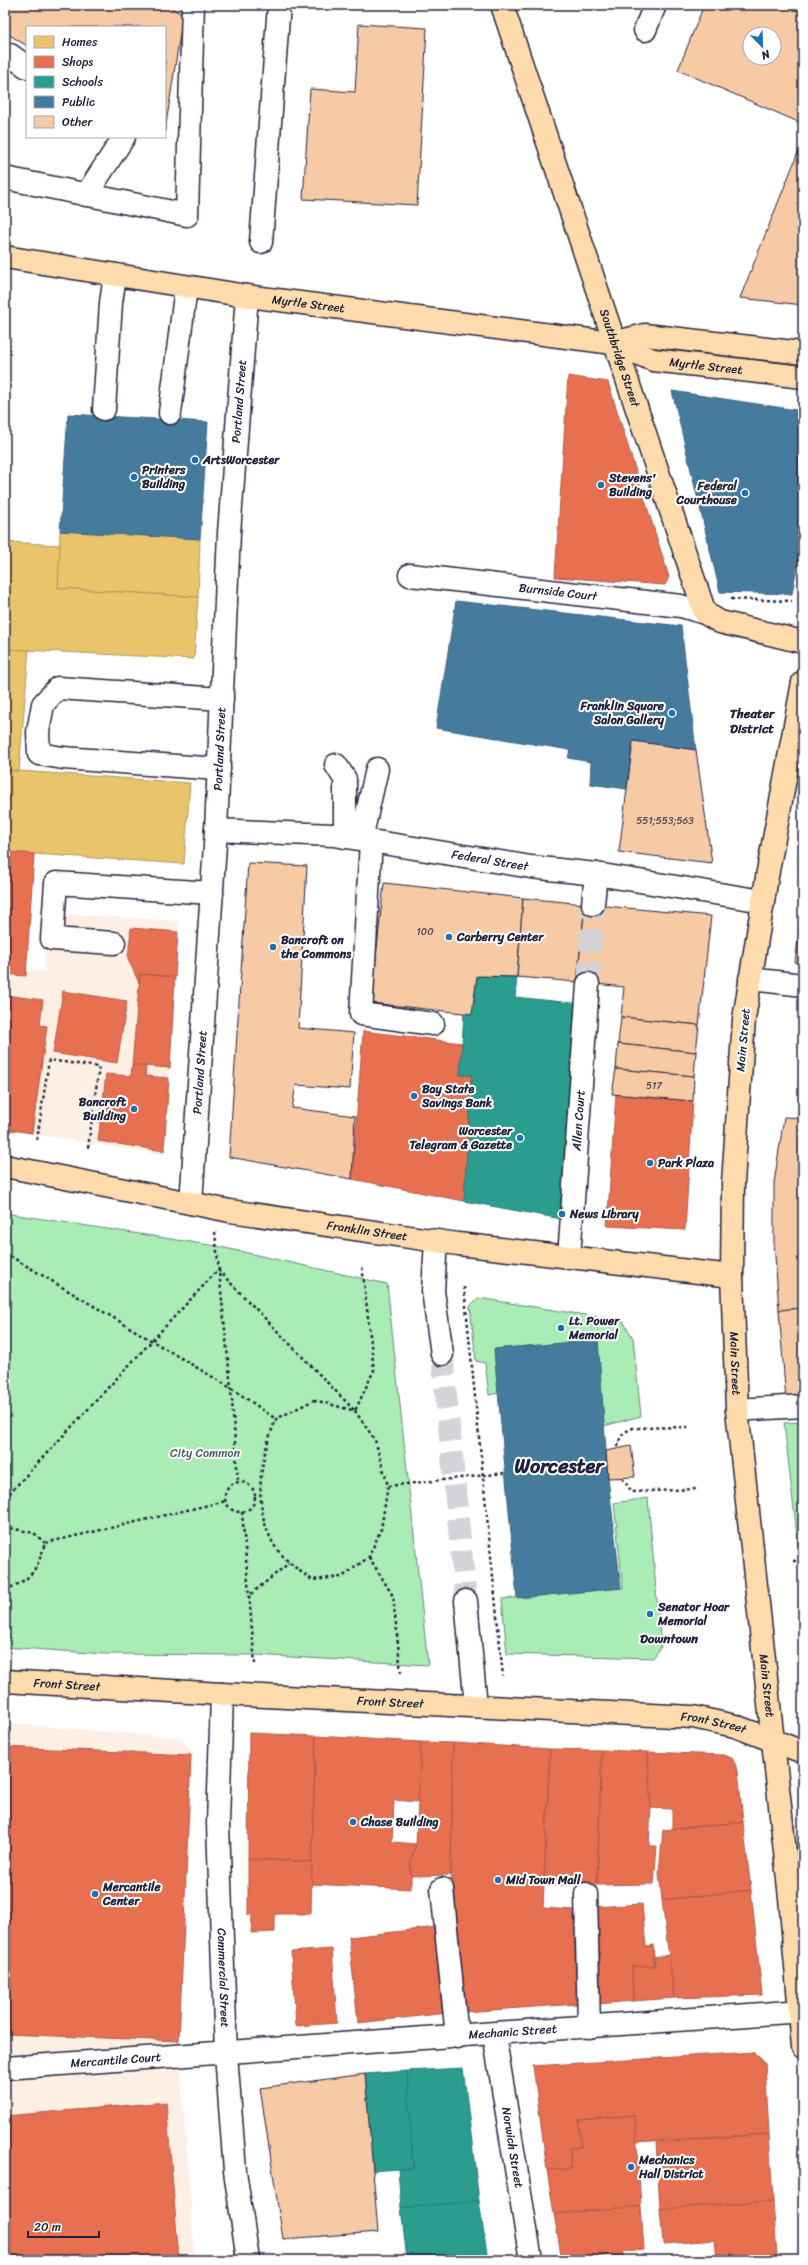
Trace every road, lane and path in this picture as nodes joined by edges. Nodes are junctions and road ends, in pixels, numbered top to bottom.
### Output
1 (194, 5) edge
2 (279, 5) edge
3 (502, 5) edge
4 (655, 5) edge
5 (645, 30) dead end
6 (5, 61) edge
7 (26, 66) edge
8 (123, 138) edge
9 (5, 178) edge
10 (86, 195) junction
11 (261, 242) dead end
12 (5, 257) edge
13 (115, 275) junction
14 (186, 287) junction
15 (247, 296) junction
16 (613, 343) junction
17 (803, 353) edge
18 (803, 377) edge
19 (104, 409) dead end
20 (170, 413) dead end
21 (410, 575) dead end
22 (728, 599) dead end
23 (792, 601) dead end
24 (705, 614) junction
25 (803, 642) edge
26 (803, 682) edge
27 (222, 699) junction
28 (336, 764) dead end
29 (219, 768) junction
30 (377, 769) dead end
31 (216, 830) junction
32 (359, 839) junction
33 (596, 874) junction
34 (212, 893) junction
35 (763, 901) junction
36 (593, 904) tunnel mouth
37 (114, 943) dead end
38 (750, 979) junction
39 (588, 984) tunnel mouth
40 (803, 985) edge
41 (433, 1024) dead end
42 (37, 1140) dead end
43 (88, 1148) dead end
44 (5, 1166) edge
45 (191, 1203) junction
46 (215, 1229) dead end
47 (436, 1241) junction
48 (5, 1253) edge
49 (568, 1258) junction
50 (362, 1265) dead end
51 (218, 1270) junction
52 (732, 1276) junction
53 (464, 1286) dead end
54 (152, 1341) junction
55 (442, 1354) tunnel mouth
56 (231, 1388) junction
57 (803, 1406) edge
58 (737, 1410) junction
59 (354, 1411) junction
60 (276, 1419) junction
61 (691, 1427) dead end
62 (618, 1447) dead end
63 (505, 1473) dead end
64 (483, 1475) junction
65 (622, 1478) dead end
66 (238, 1482) junction
67 (388, 1486) junction
68 (696, 1489) dead end
69 (260, 1494) junction
70 (256, 1496) junction
71 (5, 1498) edge
72 (226, 1501) junction
73 (242, 1512) junction
74 (5, 1527) edge
75 (45, 1543) junction
76 (369, 1557) junction
77 (793, 1561) dead end
78 (803, 1561) edge
79 (290, 1563) junction
80 (5, 1589) edge
81 (251, 1594) junction
82 (466, 1601) tunnel mouth
83 (255, 1664) dead end
84 (401, 1673) dead end
85 (503, 1676) dead end
86 (5, 1681) edge
87 (222, 1694) junction
88 (476, 1706) junction
89 (772, 1739) junction
90 (803, 1752) edge
91 (442, 1889) dead end
92 (586, 1894) dead end
93 (801, 2012) edge
94 (589, 2027) junction
95 (494, 2034) junction
96 (457, 2037) junction
97 (803, 2047) edge
98 (226, 2054) junction
99 (5, 2068) edge
100 (248, 2260) edge
101 (531, 2260) edge

1 - 10 street
2 - 11 street
3 - 16 main road, Southbridge Street
4 - 5 street
6 - 7 street
8 - 10 street
9 - 10 street
12 - 13 main road, Myrtle Street
13 - 14 main road, Myrtle Street
13 - 19 street
14 - 15 main road, Myrtle Street
14 - 20 street
15 - 16 main road, Myrtle Street
15 - 27 street, Portland Street
16 - 17 main road, Myrtle Street
16 - 18 main road, Myrtle Street
16 - 24 main road, Southbridge Street
21 - 24 street, Burnside Court
22 - 23 path
24 - 25 main road
26 - 35 main road, Main Street
27 - 29 street, Portland Street
27 - 29 street
28 - 32 street
29 - 31 street, Portland Street
30 - 32 street
31 - 32 street, Federal Street
31 - 34 street, Portland Street
32 - 33 street, Federal Street
32 - 41 street
33 - 35 street, Federal Street
33 - 36 street
34 - 37 street
34 - 45 street, Portland Street
35 - 38 main road, Main Street
38 - 40 street
38 - 52 main road, Main Street
39 - 49 street, Allen Court
42 - 43 path
44 - 45 main road, Franklin Street
45 - 47 main road, Franklin Street
46 - 51 path
47 - 49 main road, Franklin Street
47 - 55 street
48 - 54 path
49 - 52 main road, Franklin Street
50 - 59 path
51 - 54 path
51 - 56 path
51 - 59 path
52 - 58 main road, Main Street
53 - 64 path
54 - 56 path
54 - 71 path
56 - 60 path
56 - 66 path
57 - 58 street
58 - 89 main road, Main Street
59 - 60 path
59 - 67 path
60 - 69 path
61 - 62 path
63 - 64 path
64 - 67 path
64 - 85 path
65 - 68 path
66 - 70 path
66 - 72 path
67 - 76 path
69 - 70 path
69 - 79 path
70 - 73 path
72 - 73 path
72 - 75 path
73 - 81 path
74 - 75 path
75 - 80 path
76 - 79 path
76 - 84 path
77 - 78 path
79 - 81 path
81 - 83 path
82 - 88 street
86 - 87 main road, Front Street
87 - 88 main road, Front Street
87 - 98 street, Commercial Street
88 - 89 main road, Front Street
89 - 90 main road, Front Street
89 - 93 main road, Main Street
91 - 96 street
92 - 94 street
93 - 94 street, Mechanic Street
93 - 97 main road, Main Street
94 - 95 street, Mechanic Street
95 - 96 street, Mechanic Street
95 - 101 street, Norwich Street
96 - 98 street, Mechanic Street
98 - 99 street, Mercantile Court
98 - 100 street, Commercial Street

